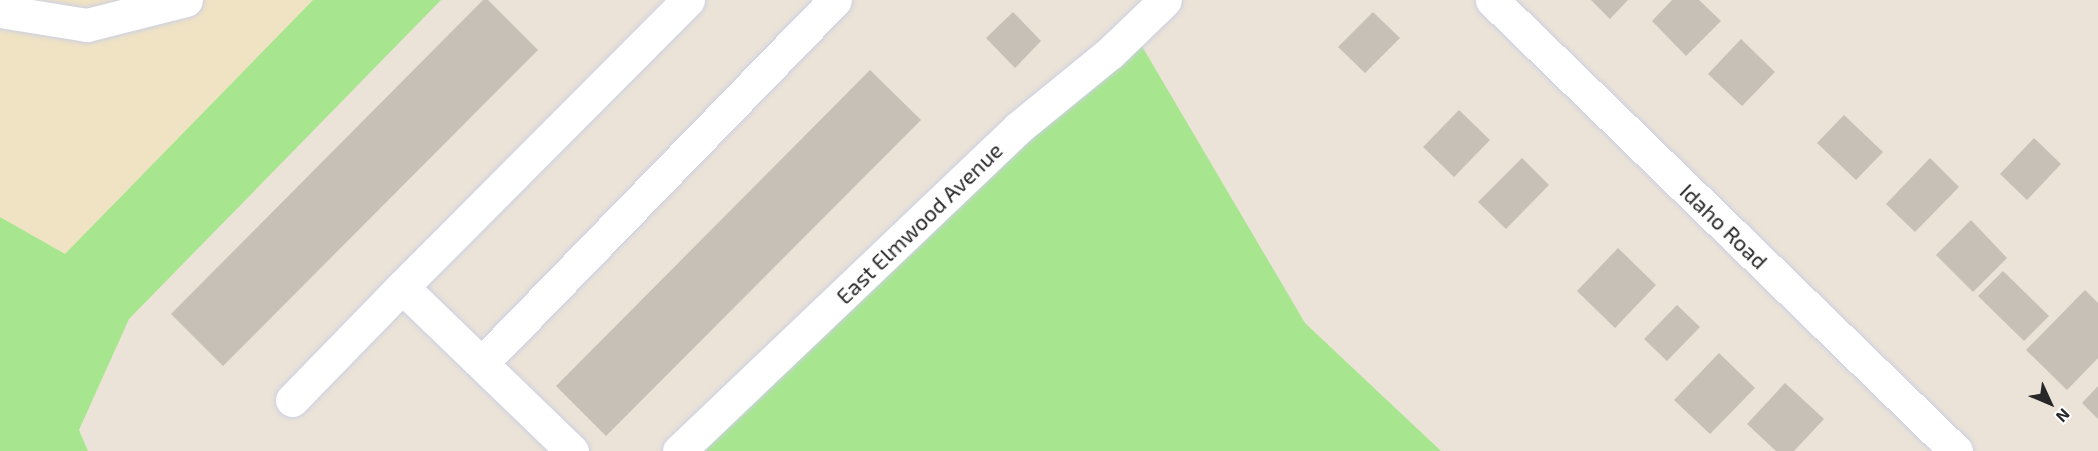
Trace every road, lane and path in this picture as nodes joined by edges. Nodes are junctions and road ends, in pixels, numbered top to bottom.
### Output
1 (186, 0) edge
2 (688, 0) edge
3 (835, 0) edge
4 (1165, 0) edge
5 (1492, 0) edge
6 (0, 11) edge
7 (402, 287) junction
8 (482, 363) junction
9 (292, 400) dead end
10 (572, 451) edge
11 (679, 451) edge
12 (1956, 451) edge

1 - 6 street
2 - 7 street
3 - 8 street
4 - 11 street, East Elmwood Avenue
5 - 12 street, Idaho Road
7 - 8 street
7 - 9 street
8 - 10 street

